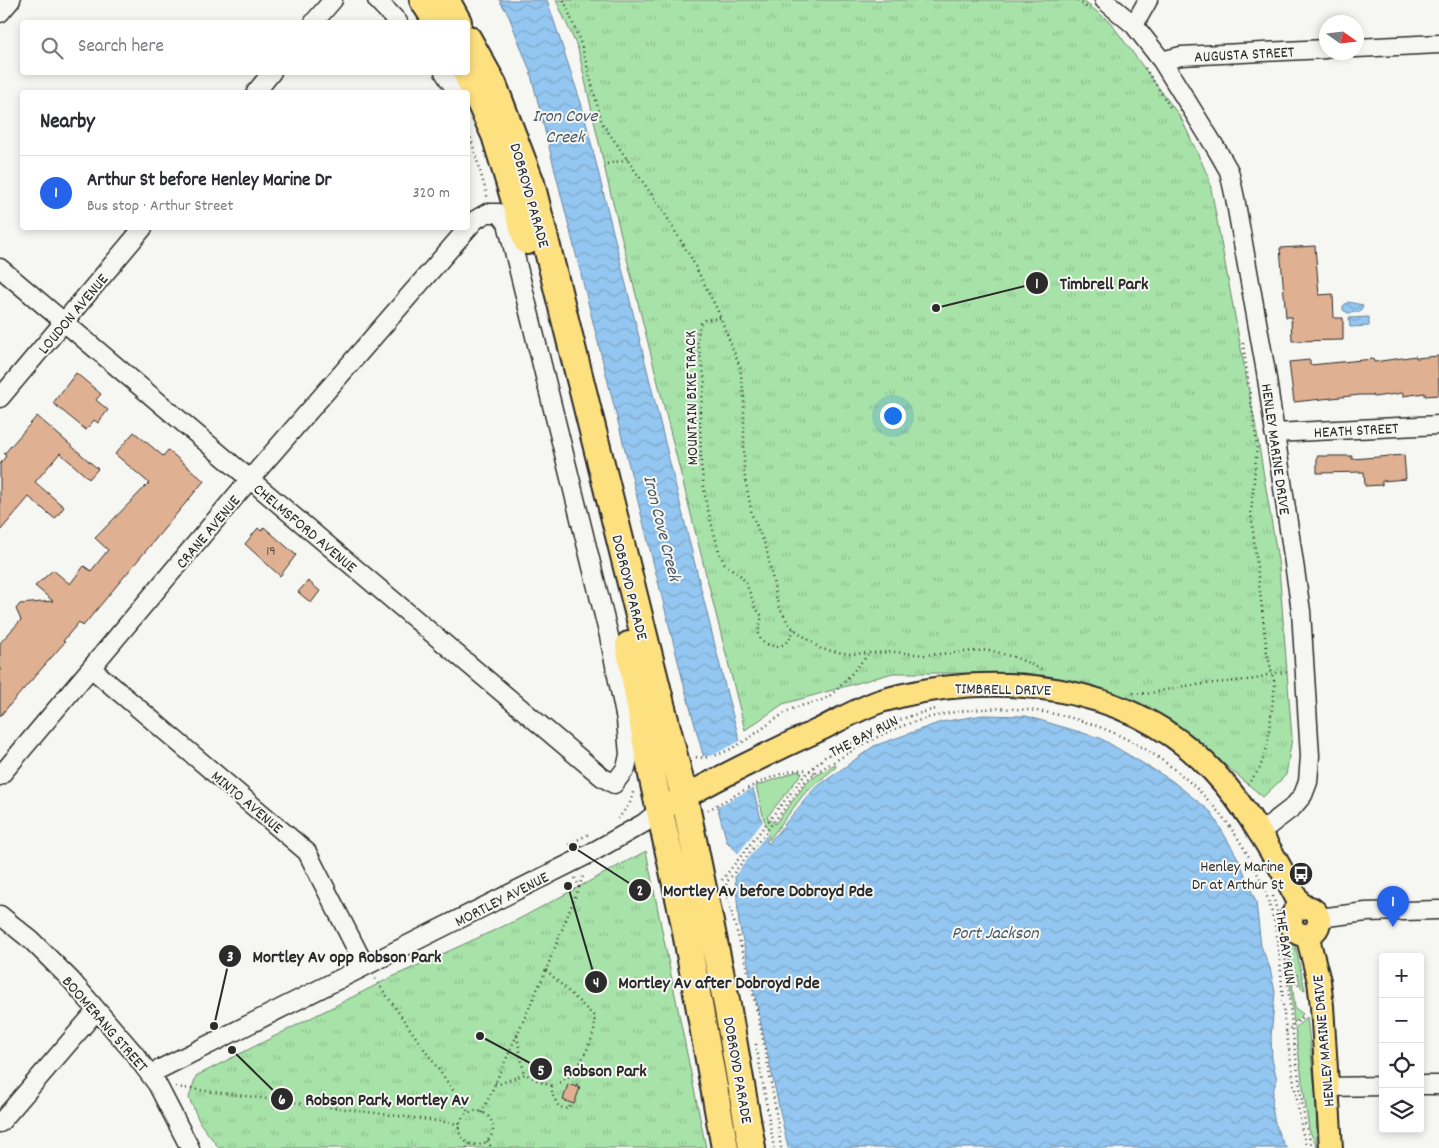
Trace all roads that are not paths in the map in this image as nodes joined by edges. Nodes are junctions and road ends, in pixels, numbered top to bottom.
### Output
1 (11, 0) edge
2 (333, 0) edge
3 (377, 0) edge
4 (423, 0) edge
5 (446, 0) edge
6 (1104, 0) edge
7 (1148, 0) edge
8 (0, 13) edge
9 (316, 20) edge
10 (396, 20) edge
11 (436, 20) edge
12 (457, 20) edge
13 (1134, 25) junction
14 (470, 43) edge
15 (1439, 44) edge
16 (1364, 48) edge
17 (1319, 49) edge
18 (1162, 61) junction
19 (270, 75) edge
20 (446, 75) edge
21 (467, 75) edge
22 (258, 90) edge
23 (456, 90) edge
24 (475, 220) joint
25 (470, 226) edge
26 (141, 230) edge
27 (466, 230) edge
28 (0, 268) edge
29 (64, 322) junction
30 (0, 398) edge
31 (1439, 424) edge
32 (1274, 433) junction
33 (250, 479) junction
34 (91, 668) junction
35 (0, 776) edge
36 (614, 784) joint
37 (693, 792) junction
38 (647, 808) junction
39 (1258, 834) junction
40 (1439, 910) edge
41 (0, 915) edge
42 (1300, 922) junction
43 (365, 966) junction
44 (97, 1010) junction
45 (154, 1079) junction
46 (1424, 1085) edge
47 (1439, 1085) edge
48 (1379, 1086) edge
49 (1328, 1087) junction
50 (0, 1123) edge
51 (190, 1148) edge
52 (725, 1148) edge
53 (752, 1148) edge
54 (1331, 1148) edge

1 - 8 street
2 - 9 street
3 - 10 street
4 - 11 highway
5 - 12 highway
6 - 13 street, HENLEY MARINE DRIVE
7 - 13 street
13 - 18 street, HENLEY MARINE DRIVE
14 - 37 highway, DOBROYD PARADE
15 - 16 street
17 - 18 street, AUGUSTA STREET
18 - 32 street, HENLEY MARINE DRIVE
19 - 22 street
20 - 23 street
21 - 38 highway, DOBROYD PARADE
24 - 25 street, CRANE AVENUE
24 - 36 street, DOBROYD PARADE
26 - 29 street, LOUDON AVENUE
27 - 33 street, CRANE AVENUE
28 - 29 street, CHELMSFORD AVENUE
29 - 30 street, LOUDON AVENUE
29 - 33 street, CHELMSFORD AVENUE
31 - 32 street, HEATH STREET
32 - 39 street, HENLEY MARINE DRIVE
33 - 34 street, CRANE AVENUE
33 - 36 street, CHELMSFORD AVENUE
34 - 35 street, CRANE AVENUE
34 - 43 street, MINTO AVENUE
37 - 38 main road, TIMBRELL DRIVE
37 - 39 main road, TIMBRELL DRIVE
37 - 53 highway, DOBROYD PARADE
38 - 43 street, MORTLEY AVENUE
38 - 52 highway, DOBROYD PARADE
39 - 42 main road, HENLEY MARINE DRIVE
40 - 42 street
41 - 44 street, BOOMERANG STREET
42 - 49 main road, HENLEY MARINE DRIVE
43 - 45 street, MORTLEY AVENUE
44 - 45 street, BOOMERANG STREET
44 - 50 street
45 - 51 street, BOOMERANG STREET
46 - 47 street
48 - 49 street
49 - 54 main road, HENLEY MARINE DRIVE

